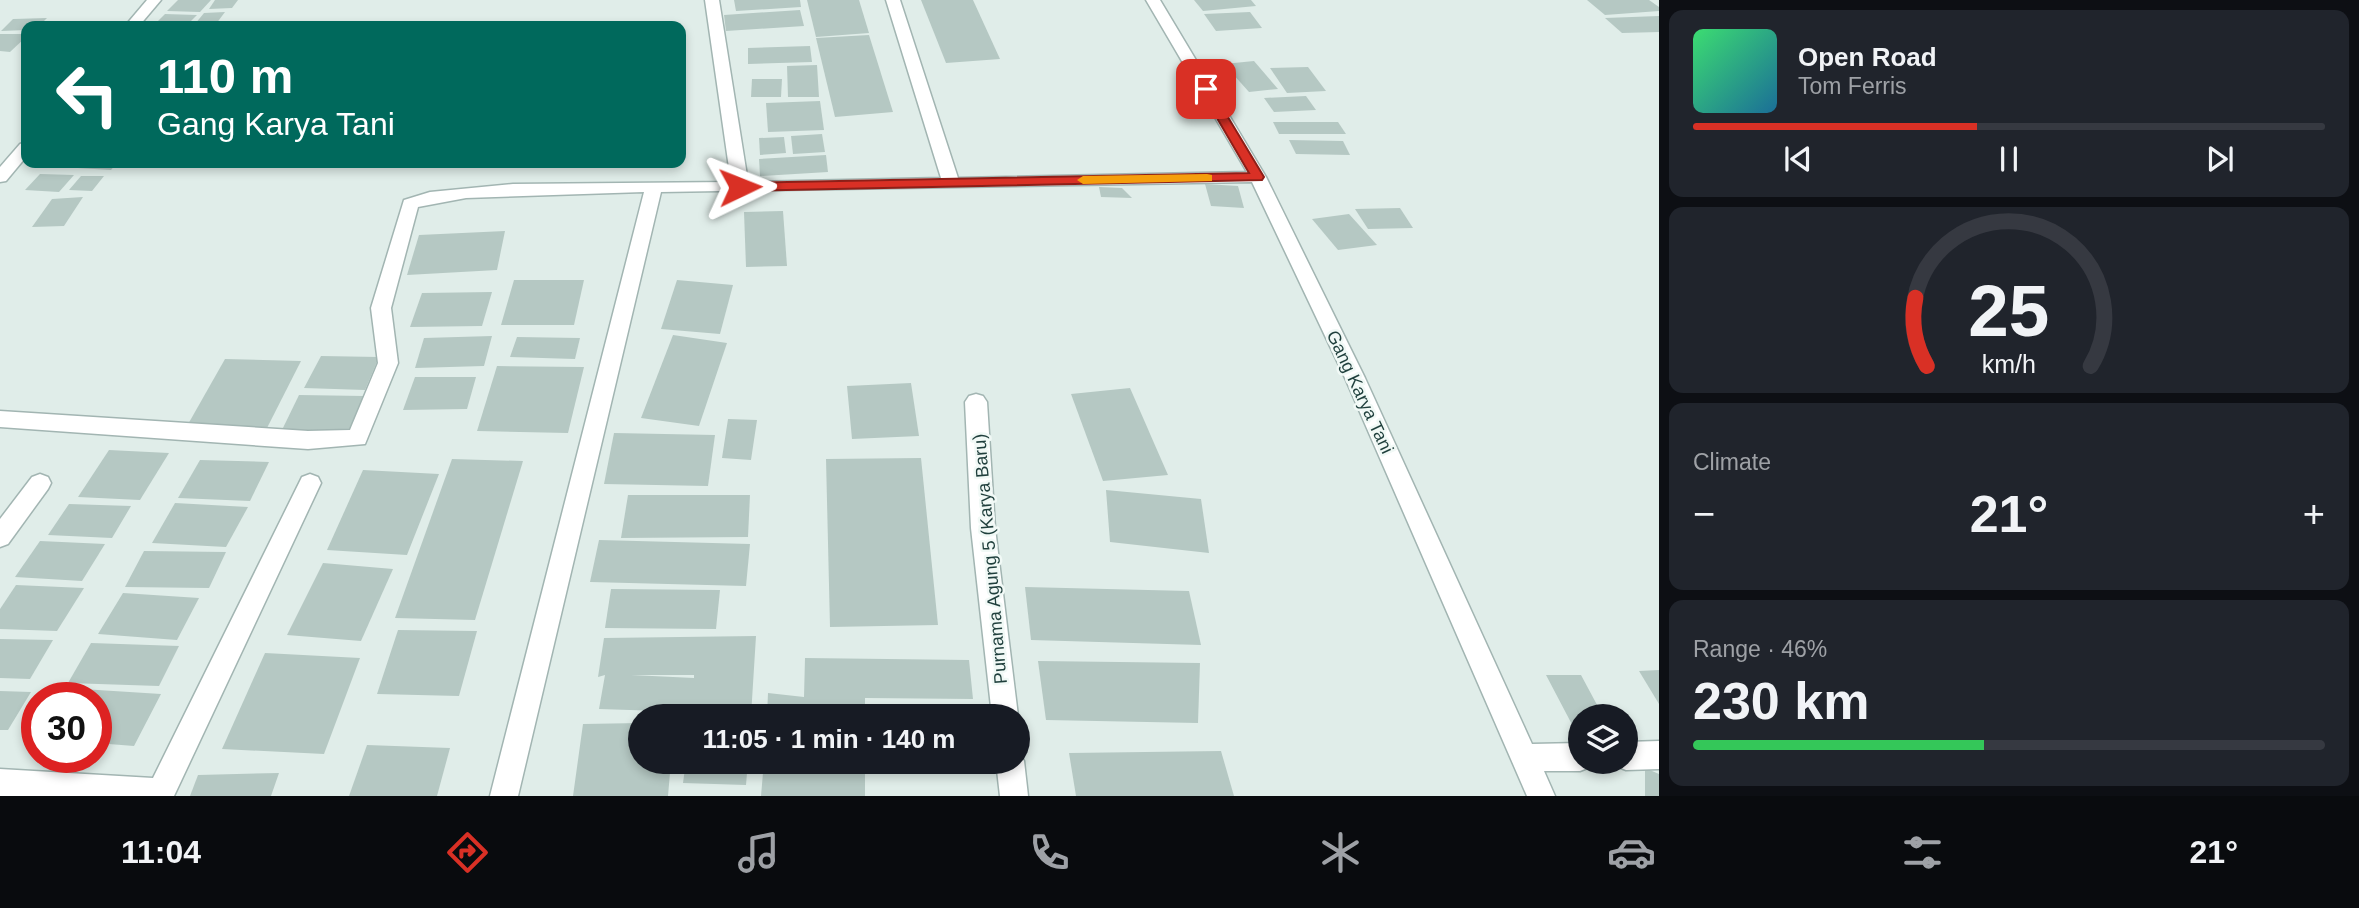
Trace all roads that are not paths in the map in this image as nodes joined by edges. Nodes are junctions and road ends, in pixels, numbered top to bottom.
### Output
1 (155, 0) edge
2 (712, 0) edge
3 (893, 0) edge
4 (1153, 0) edge
5 (136, 21) edge
6 (21, 153) edge
7 (0, 177) edge
8 (1258, 177) junction
9 (951, 182) junction
10 (654, 186) junction
11 (740, 187) junction
12 (976, 402) dead end
13 (0, 419) edge
14 (40, 483) dead end
15 (310, 483) dead end
16 (0, 537) edge
17 (1004, 704) edge
18 (1659, 755) edge
19 (1638, 756) edge
20 (1568, 757) edge
21 (1523, 758) junction
22 (1011, 774) edge
23 (0, 783) edge
24 (160, 795) edge
25 (505, 796) edge
26 (1014, 796) edge
27 (1541, 796) edge

1 - 5 street
2 - 11 street
3 - 9 street
4 - 8 street, Gang Karya Tani
6 - 7 street
8 - 9 street
8 - 21 street, Gang Karya Tani
9 - 11 street
10 - 11 street
10 - 13 street
10 - 25 street
12 - 17 street, Purnama Agung 5 (Karya Baru)
14 - 16 street
15 - 24 street
18 - 19 street
20 - 21 street
21 - 27 street, Gang Karya Tani
22 - 26 street
23 - 24 street

